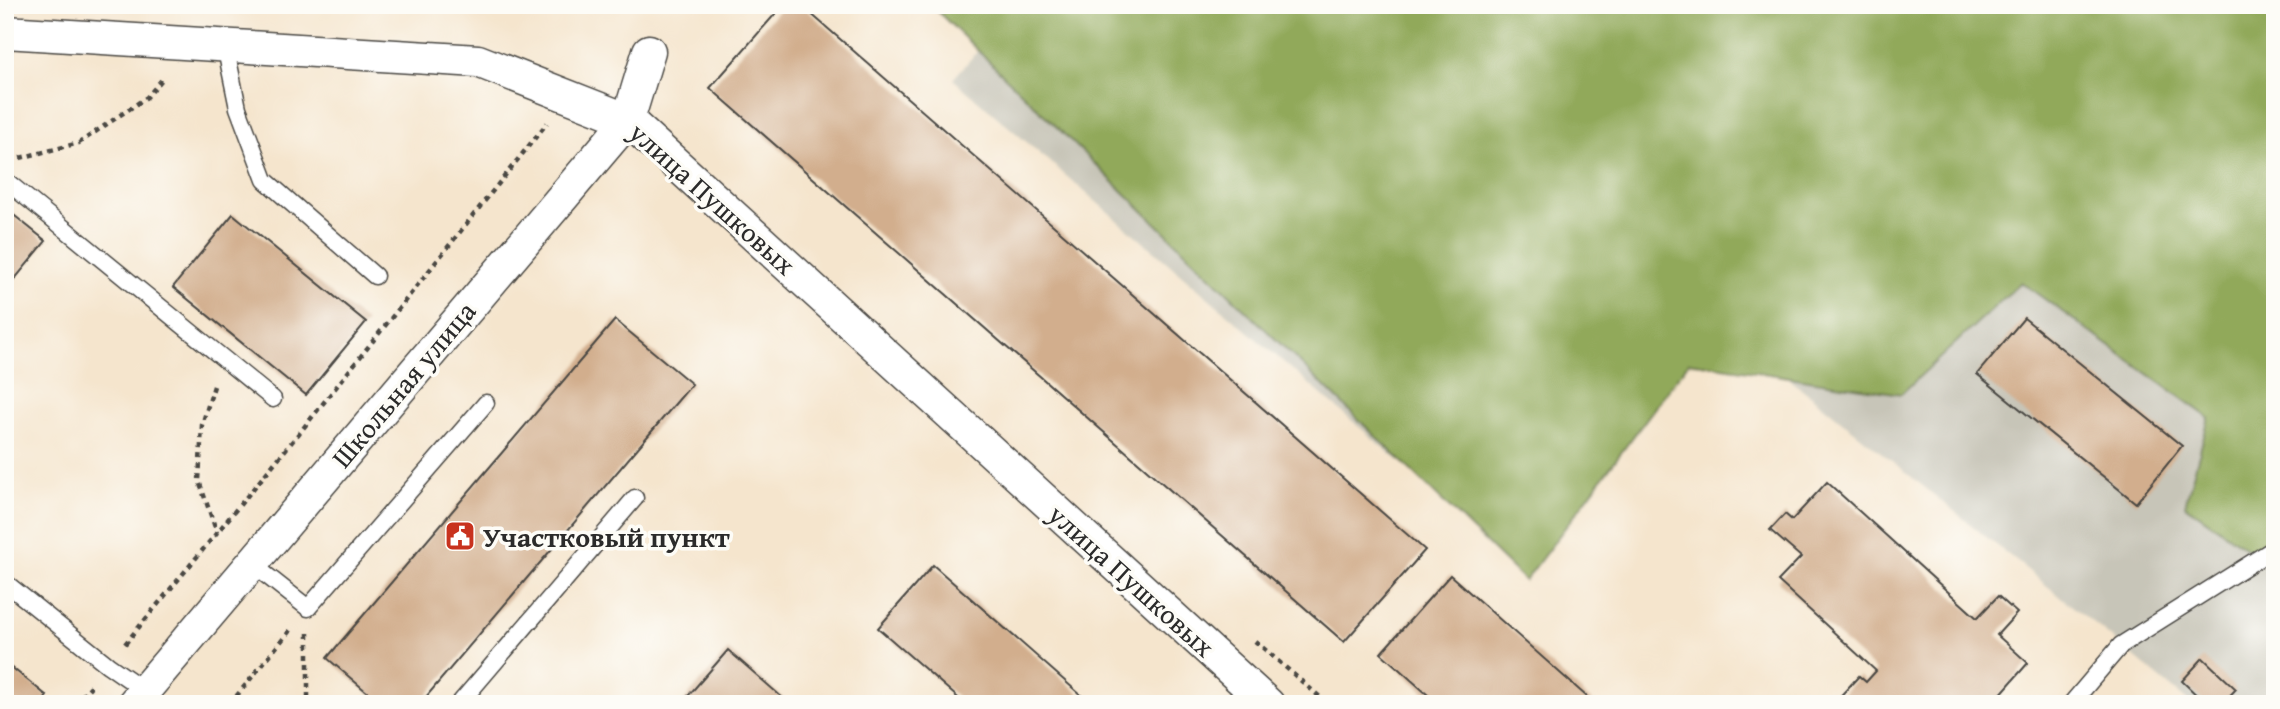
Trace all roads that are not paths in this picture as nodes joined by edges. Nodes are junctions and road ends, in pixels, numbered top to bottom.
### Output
1 (5, 32) edge
2 (225, 46) junction
3 (649, 51) dead end
4 (628, 120) junction
5 (5, 180) edge
6 (374, 276) dead end
7 (273, 399) dead end
8 (486, 403) dead end
9 (635, 498) dead end
10 (2275, 548) edge
11 (251, 563) junction
12 (7, 584) dead end
13 (144, 699) edge
14 (459, 704) edge
15 (1268, 704) edge
16 (2071, 704) edge

1 - 2 street, улица Пушковых
2 - 4 street, улица Пушковых
2 - 6 lane
3 - 4 street, Школьная улица
4 - 11 street, Школьная улица
4 - 15 street, улица Пушковых
5 - 7 lane
8 - 11 lane
9 - 14 lane
10 - 16 lane
11 - 13 street, Школьная улица
12 - 13 lane

